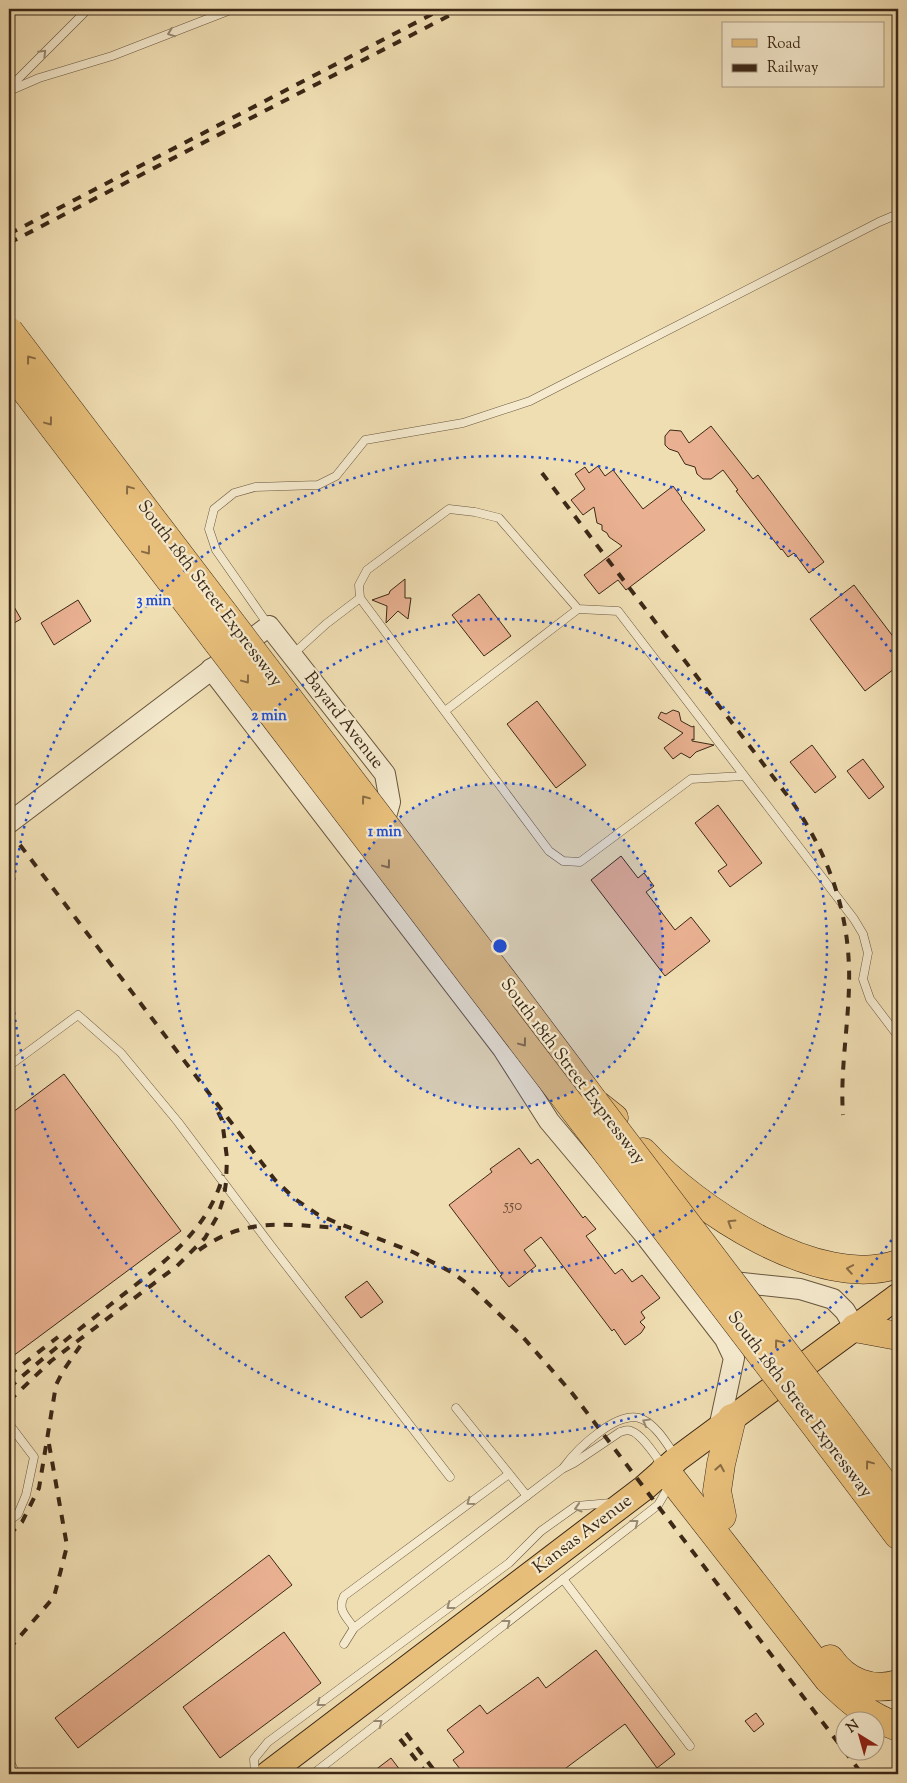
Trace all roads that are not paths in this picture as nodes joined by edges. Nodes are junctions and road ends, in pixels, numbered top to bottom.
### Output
1 (88, 9) edge
2 (232, 9) edge
3 (9, 90) edge
4 (898, 214) edge
5 (9, 331) edge
6 (9, 369) edge
7 (360, 598) junction
8 (578, 609) junction
9 (269, 626) junction
10 (292, 655) junction
11 (211, 669) junction
12 (445, 711) junction
13 (743, 776) junction
14 (9, 823) edge
15 (898, 1036) edge
16 (9, 1066) edge
17 (595, 1103) junction
18 (898, 1264) edge
19 (898, 1296) edge
20 (855, 1328) junction
21 (898, 1336) edge
22 (456, 1408) dead end
23 (726, 1423) junction
24 (9, 1424) edge
25 (830, 1428) junction
26 (671, 1464) junction
27 (562, 1469) junction
28 (510, 1474) junction
29 (450, 1476) dead end
30 (528, 1496) junction
31 (626, 1502) junction
32 (898, 1503) edge
33 (722, 1516) junction
34 (9, 1521) edge
35 (898, 1535) edge
36 (563, 1579) junction
37 (354, 1628) junction
38 (344, 1644) dead end
39 (898, 1684) edge
40 (898, 1727) edge
41 (690, 1746) dead end
42 (9, 1760) edge
43 (16, 1774) edge
44 (254, 1774) edge
45 (268, 1774) edge
46 (313, 1774) edge

3 -> 1 lane
2 -> 3 lane
4 - 9 lane
17 -> 5 highway, South 18th Street Expressway, bridge
6 -> 25 highway, South 18th Street Expressway, bridge
7 - 8 lane
7 - 10 lane
7 - 12 lane
8 - 12 lane
8 - 13 lane
9 - 10 street, Bayard Avenue
9 - 11 street
10 - 20 street, Bayard Avenue
11 - 14 street
11 - 23 street
12 - 13 lane
13 - 15 lane
16 - 29 lane
18 -> 17 highway, bridge
25 -> 17 highway, South 18th Street Expressway, bridge
19 - 20 main road, Kansas Avenue
20 - 21 highway
20 - 23 main road, Kansas Avenue
22 - 28 lane
23 - 26 main road, Kansas Avenue
33 -> 23 highway
24 - 34 lane
32 -> 25 highway, South 18th Street Expressway
25 - 35 highway, South 18th Street Expressway
26 - 27 lane
26 -> 27 lane
26 - 31 main road, Kansas Avenue
26 - 33 highway
36 -> 26 lane
26 - 40 highway
27 - 30 lane
28 - 30 lane
28 -> 37 lane
30 - 37 lane
31 -> 44 lane
31 - 45 main road, Kansas Avenue
33 - 39 highway
36 - 41 lane
46 -> 36 lane
37 - 38 lane
42 - 43 lane

